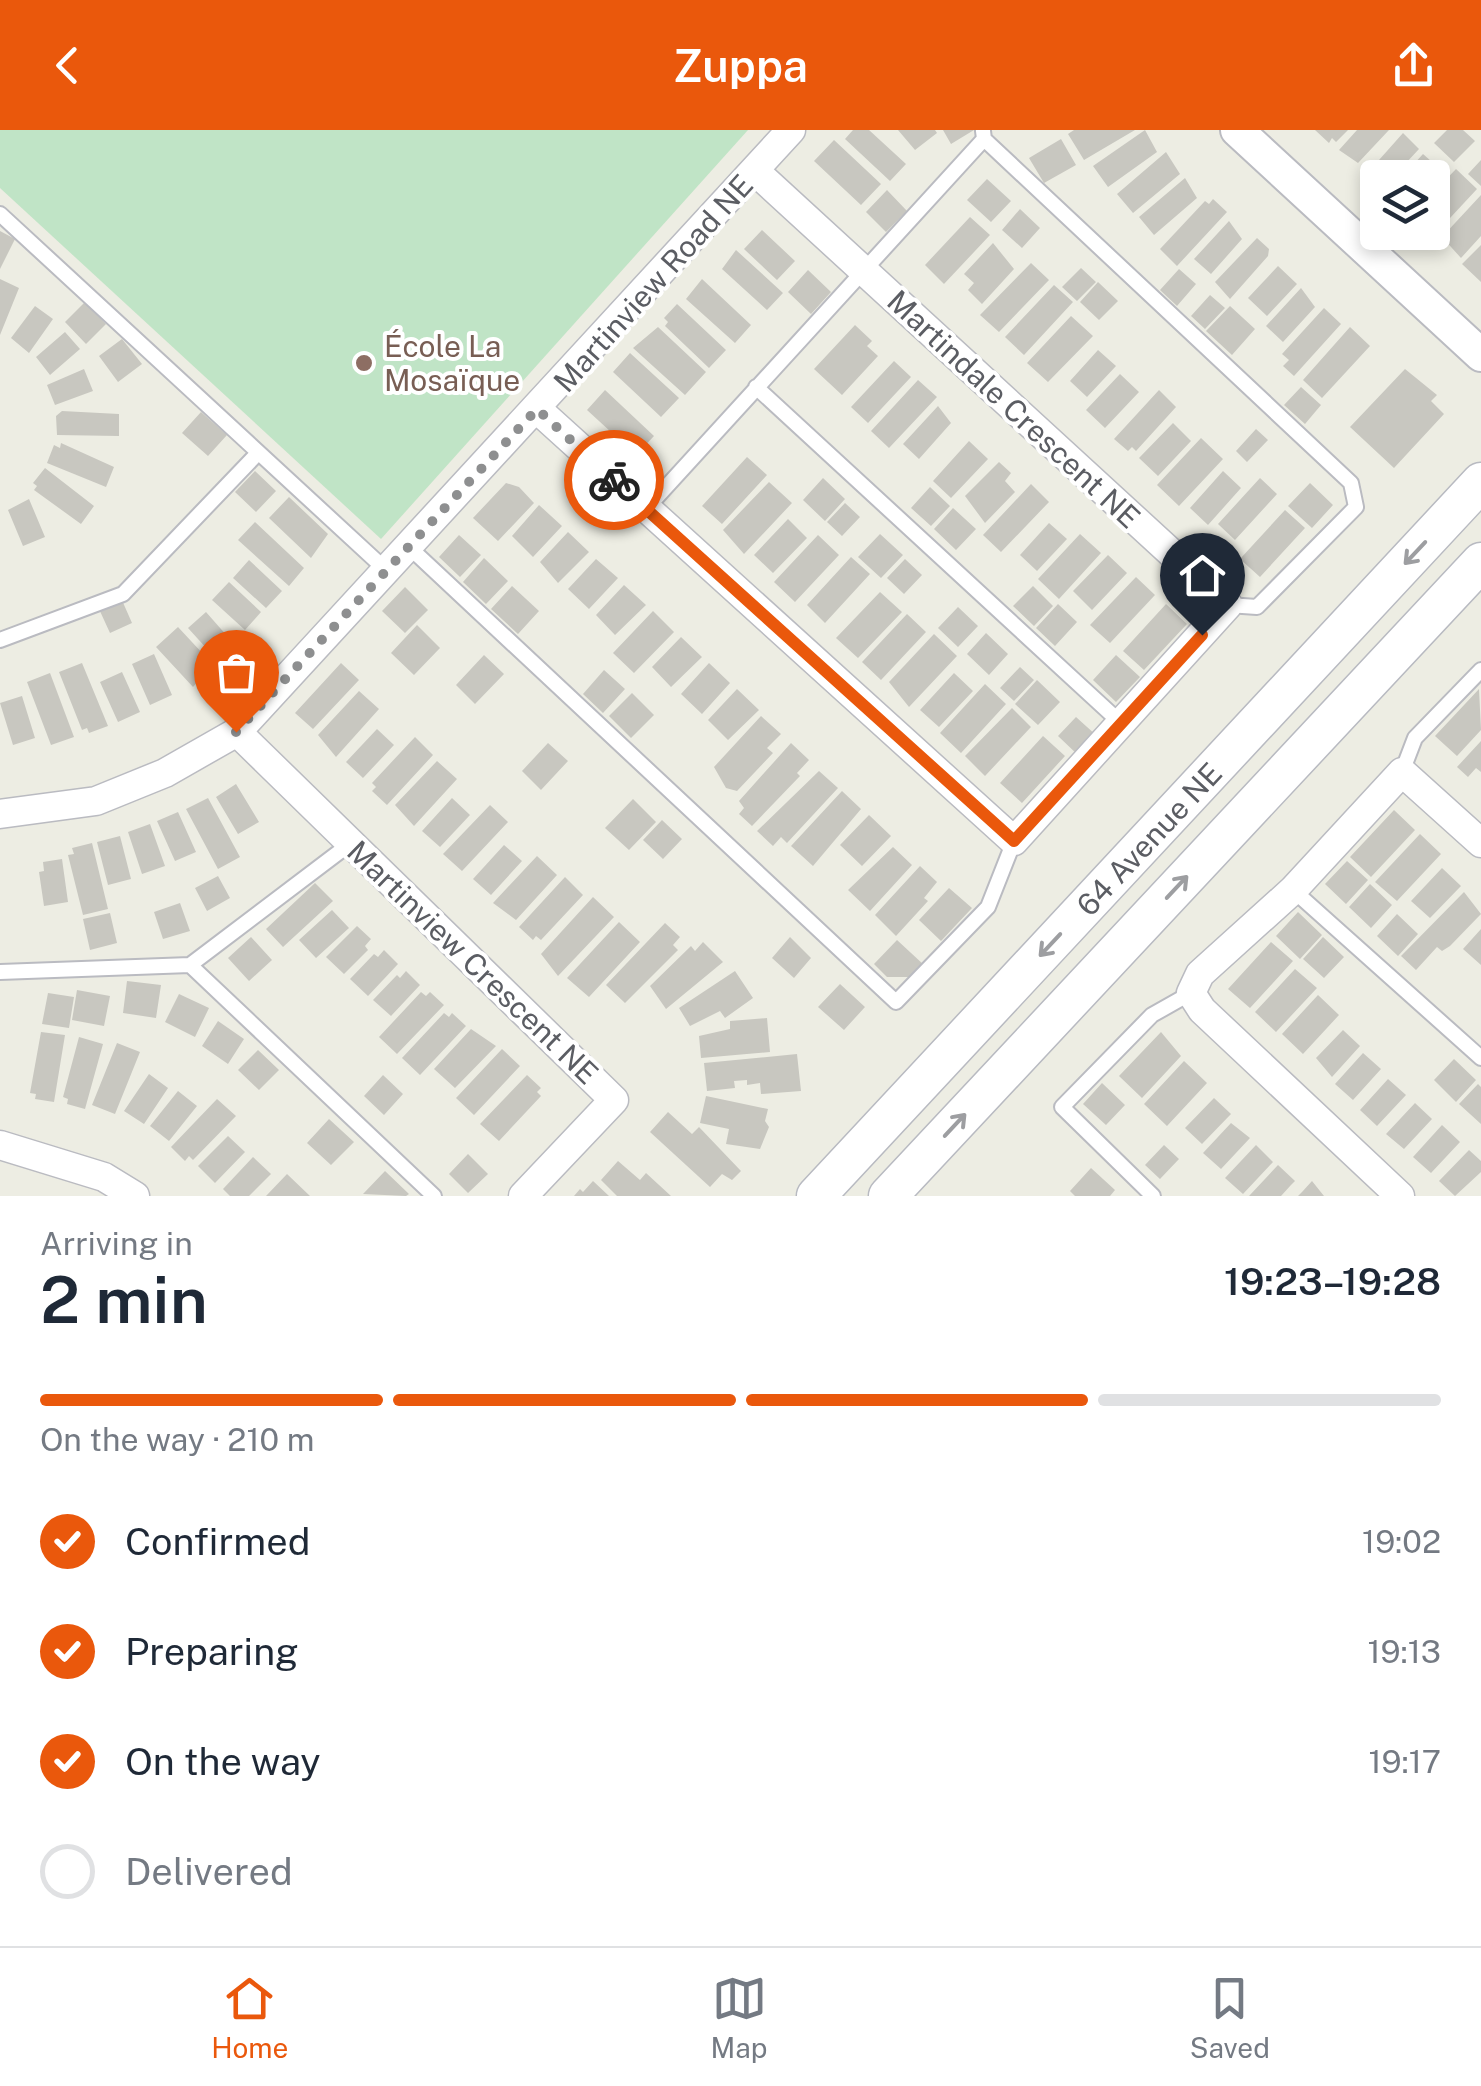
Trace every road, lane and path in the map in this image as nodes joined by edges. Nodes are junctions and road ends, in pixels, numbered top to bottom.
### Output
1 (791, 130) edge
2 (1237, 130) edge
3 (984, 135) edge
4 (755, 171) junction
5 (0, 214) edge
6 (865, 272) junction
7 (1481, 355) edge
8 (756, 388) junction
9 (537, 409) junction
10 (257, 454) junction
11 (1481, 482) edge
12 (646, 509) junction
13 (408, 546) junction
14 (1481, 562) edge
15 (386, 570) junction
16 (1467, 583) edge
17 (1228, 605) junction
18 (0, 640) edge
19 (1481, 670) edge
20 (1123, 724) junction
21 (236, 732) junction
22 (1402, 772) junction
23 (0, 814) edge
24 (1014, 841) junction
25 (351, 843) junction
26 (1481, 844) edge
27 (1294, 890) junction
28 (190, 965) junction
29 (0, 972) edge
30 (1191, 993) junction
31 (1481, 1058) edge
32 (0, 1145) edge
33 (136, 1196) edge
34 (434, 1196) edge
35 (523, 1196) edge
36 (816, 1196) edge
37 (888, 1196) edge
38 (1154, 1196) edge
39 (1400, 1196) edge

1 - 4 street, Martinview Road NE
2 - 7 street
3 - 6 lane
3 - 17 lane
4 - 6 street, Martindale Crescent NE
4 - 9 street, Martinview Road NE
5 - 10 lane
6 - 8 lane
6 - 17 street, Martindale Crescent NE
8 - 12 lane
8 - 20 lane
9 - 12 street
9 - 13 street, Martinview Road NE
10 - 15 lane
10 - 18 lane
11 -> 36 main road, 64 Avenue NE
12 - 24 street
13 - 15 street, Martinview Road NE
13 - 24 lane
14 - 16 main road, 64 Avenue NE
15 - 21 street, Martinview Road NE
37 -> 16 main road, 64 Avenue NE
17 - 20 street
19 - 22 lane
20 - 24 street
21 - 23 street, Martinview Road NE
21 - 25 street, Martinview Crescent NE
22 - 26 street
22 - 27 street
25 - 28 lane
25 - 35 street, Martinview Crescent NE
27 - 30 street
27 - 31 lane
28 - 29 lane
28 - 34 lane
30 - 38 lane
30 - 39 street
32 - 33 street

